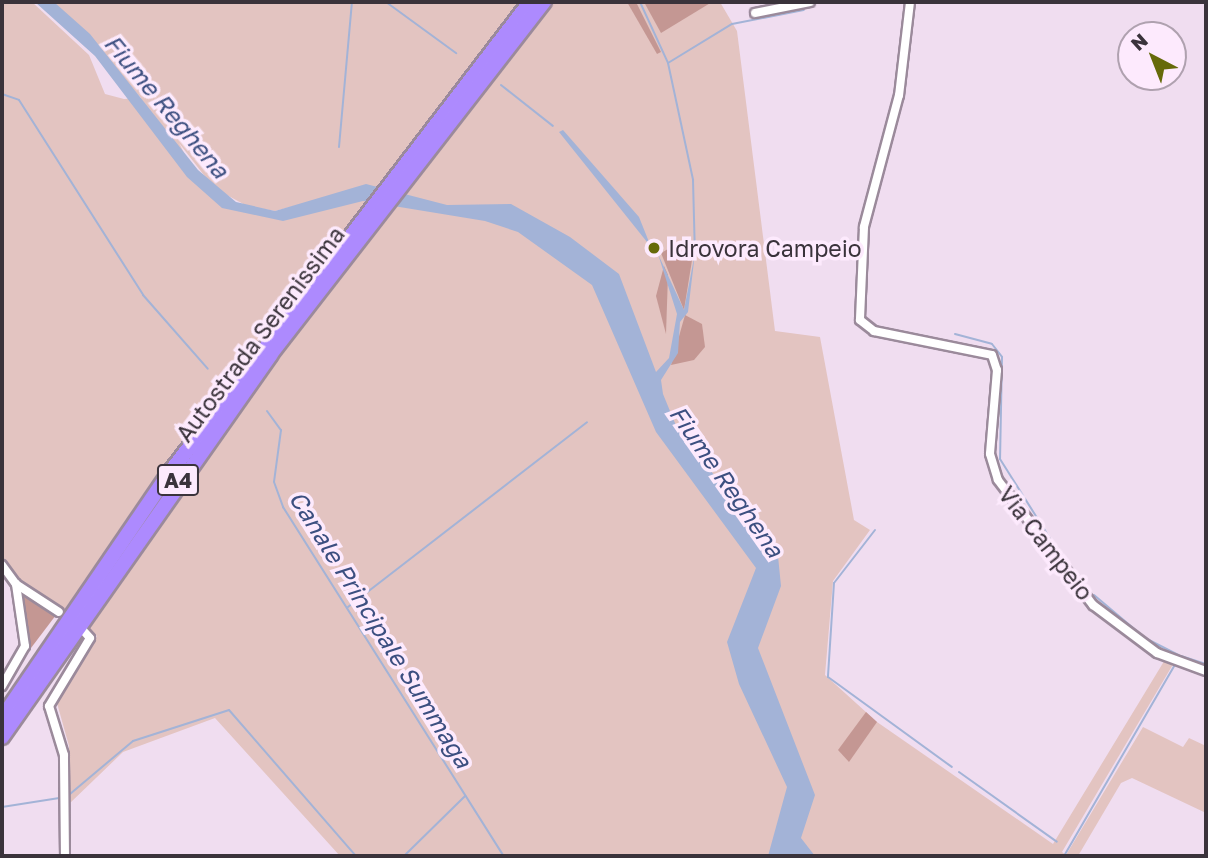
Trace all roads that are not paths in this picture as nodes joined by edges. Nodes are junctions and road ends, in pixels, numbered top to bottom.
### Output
1 (530, 2) edge
2 (544, 2) edge
3 (810, 2) edge
4 (910, 2) edge
5 (755, 12) dead end
6 (409, 167) junction
7 (361, 229) junction
8 (2, 565) edge
9 (16, 584) junction
10 (60, 612) dead end
11 (82, 629) dead end
12 (1206, 671) edge
13 (2, 686) edge
14 (2, 718) edge
15 (2, 737) edge
16 (65, 856) edge

1 - 6 highway, Autostrada Serenissima / A4
2 - 6 highway, Autostrada Serenissima / A4
3 - 5 street
4 - 12 street, Via Campeio
6 - 7 highway, Autostrada Serenissima / A4
7 - 14 highway, Autostrada Serenissima / A4
7 - 15 highway, Autostrada Serenissima / A4
8 - 9 street
9 - 10 street
9 - 13 street
11 - 16 street

